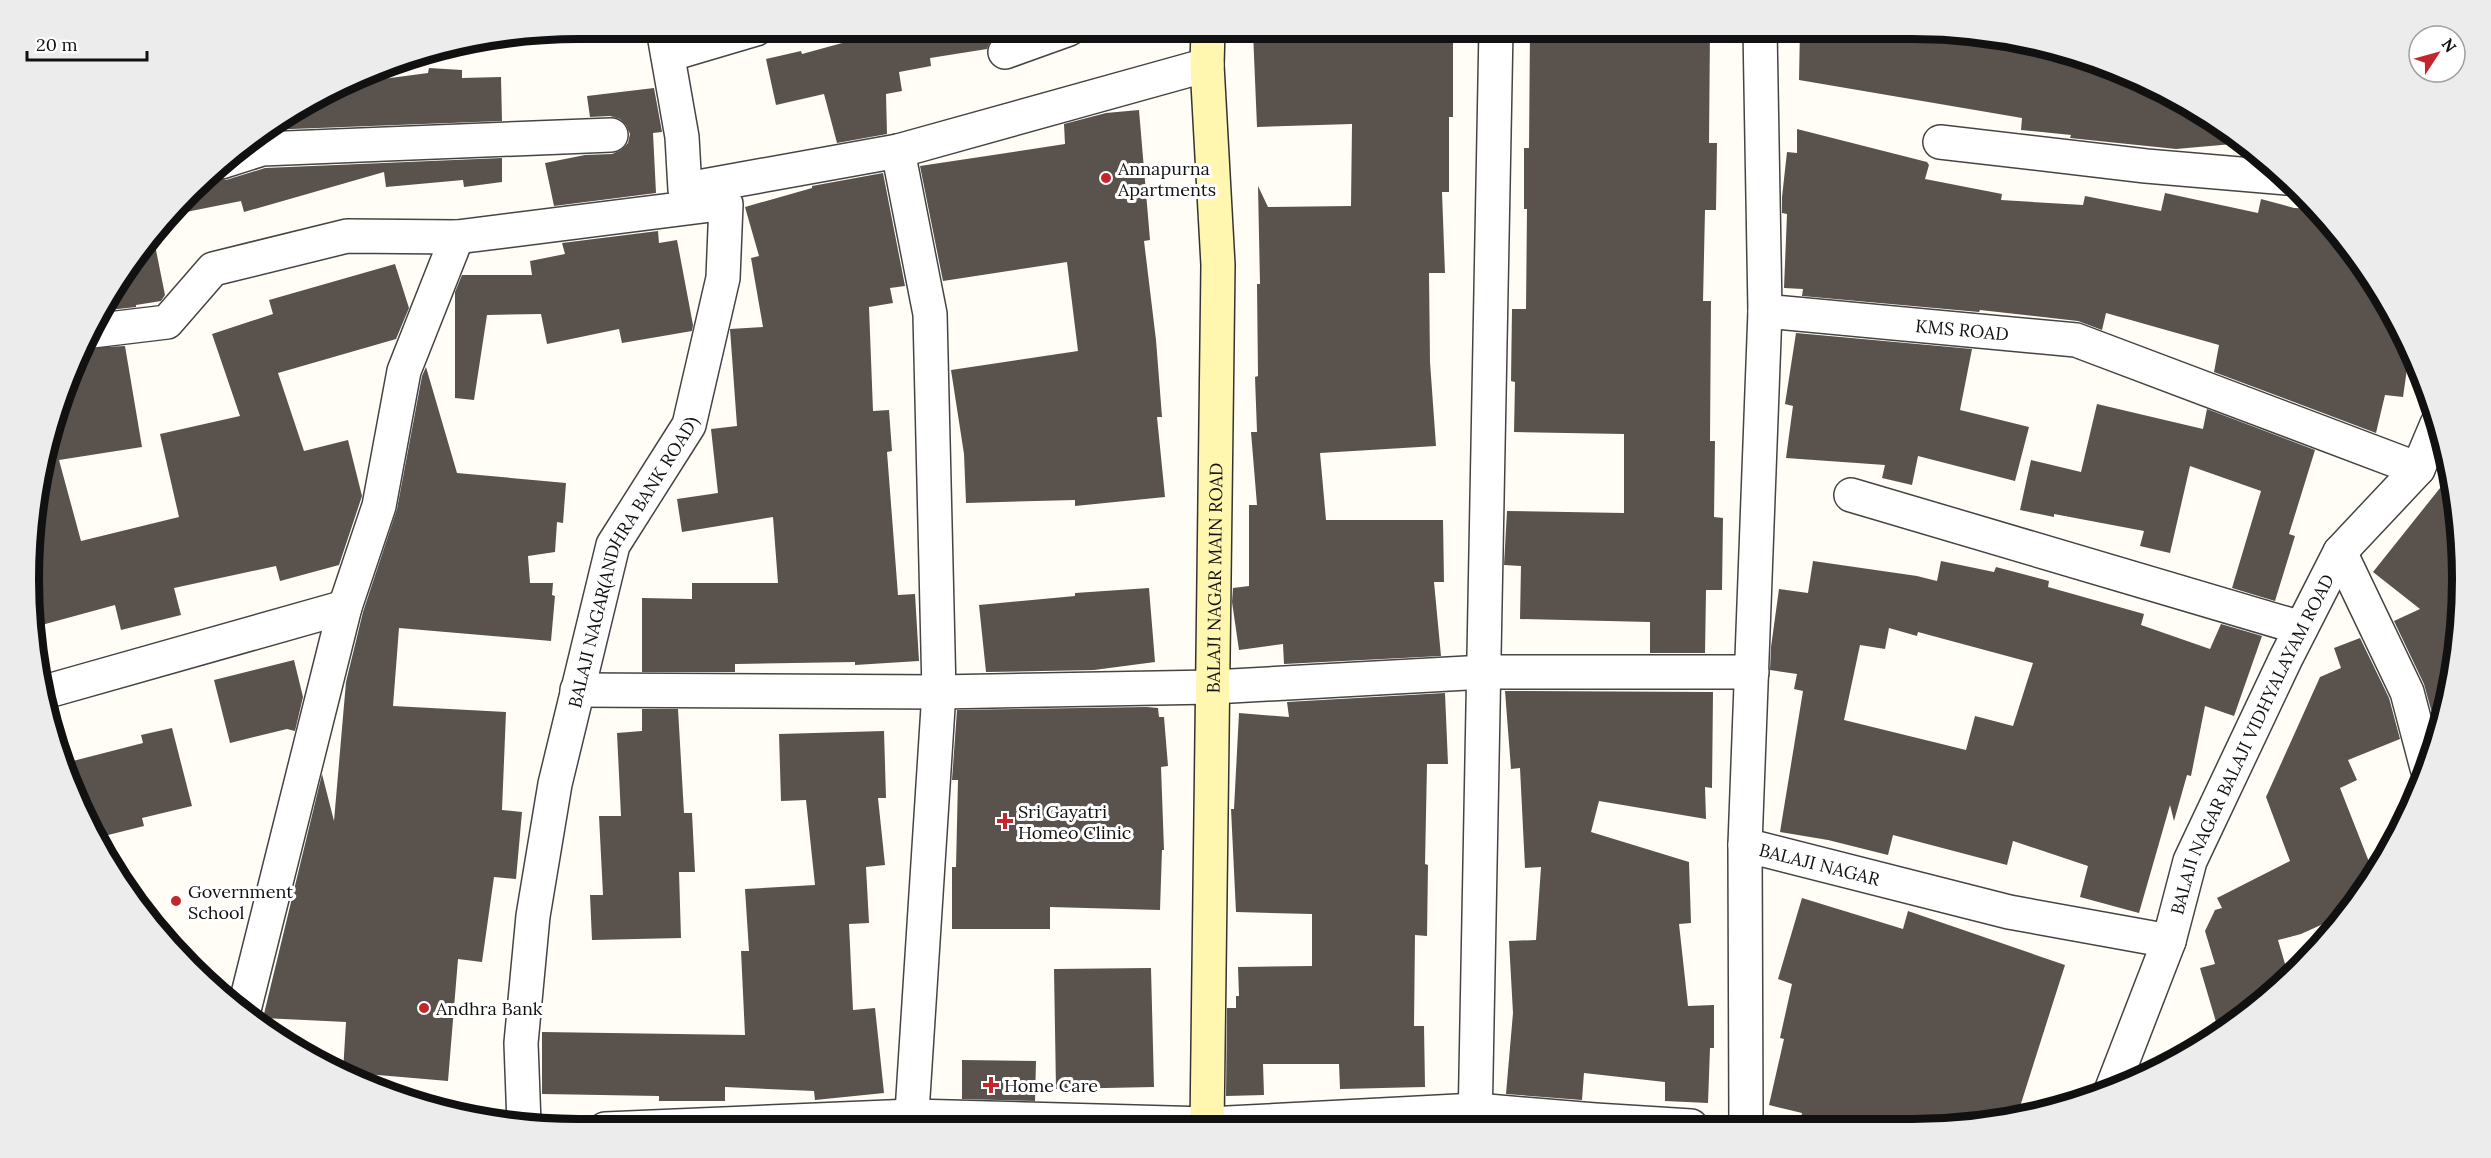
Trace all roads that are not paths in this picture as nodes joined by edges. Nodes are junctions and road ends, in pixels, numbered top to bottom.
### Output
1 (684, 39) edge
2 (1040, 39) edge
3 (1208, 39) edge
4 (1496, 39) edge
5 (1760, 39) edge
6 (665, 42) edge
7 (1005, 52) dead end
8 (1207, 65) junction
9 (611, 135) dead end
10 (1940, 142) dead end
11 (898, 151) junction
12 (246, 154) edge
13 (2272, 177) edge
14 (686, 190) junction
15 (726, 204) junction
16 (457, 237) junction
17 (1765, 311) junction
18 (100, 330) edge
19 (2433, 435) edge
20 (2418, 469) junction
21 (1851, 495) dead end
22 (2340, 552) junction
23 (345, 607) junction
24 (2301, 628) junction
25 (1485, 672) junction
26 (1752, 672) junction
27 (1213, 687) junction
28 (577, 690) junction
29 (51, 691) edge
30 (939, 692) junction
31 (2423, 753) edge
32 (1745, 845) junction
33 (2169, 941) junction
34 (246, 1003) edge
35 (2115, 1079) edge
36 (524, 1116) edge
37 (1476, 1118) edge
38 (911, 1119) edge
39 (1208, 1119) edge
40 (1442, 1119) edge
41 (1536, 1119) edge
42 (1746, 1119) edge

1 - 6 street
2 - 7 street
3 - 8 street, BALAJI NAGAR MAIN ROAD
4 - 25 street
5 - 17 street
6 - 14 street
8 - 11 street
8 - 27 street, BALAJI NAGAR MAIN ROAD
9 - 12 street
10 - 13 street
11 - 14 street
11 - 30 street
14 - 15 street
15 - 16 street
15 - 28 street, BALAJI NAGAR(ANDHRA BANK ROAD)
16 - 18 street
16 - 23 street
17 - 20 street, KMS ROAD
17 - 26 street
19 - 20 street, BALAJI NAGAR BALAJI VIDHYALAYAM ROAD
20 - 22 street, BALAJI NAGAR BALAJI VIDHYALAYAM ROAD
21 - 24 street
22 - 24 street, BALAJI NAGAR BALAJI VIDHYALAYAM ROAD
22 - 31 street
23 - 29 street
23 - 34 street
24 - 33 street, BALAJI NAGAR BALAJI VIDHYALAYAM ROAD
25 - 26 street
25 - 27 street
25 - 37 street
26 - 32 street
27 - 30 street
27 - 39 street, BALAJI NAGAR MAIN ROAD
28 - 30 street
28 - 36 street, BALAJI NAGAR(ANDHRA BANK ROAD)
30 - 38 street
32 - 33 street, BALAJI NAGAR
32 - 42 street, BALAJI NAGAR
33 - 35 street, BALAJI NAGAR BALAJI VIDHYALAYAM ROAD
37 - 40 street
37 - 41 street

